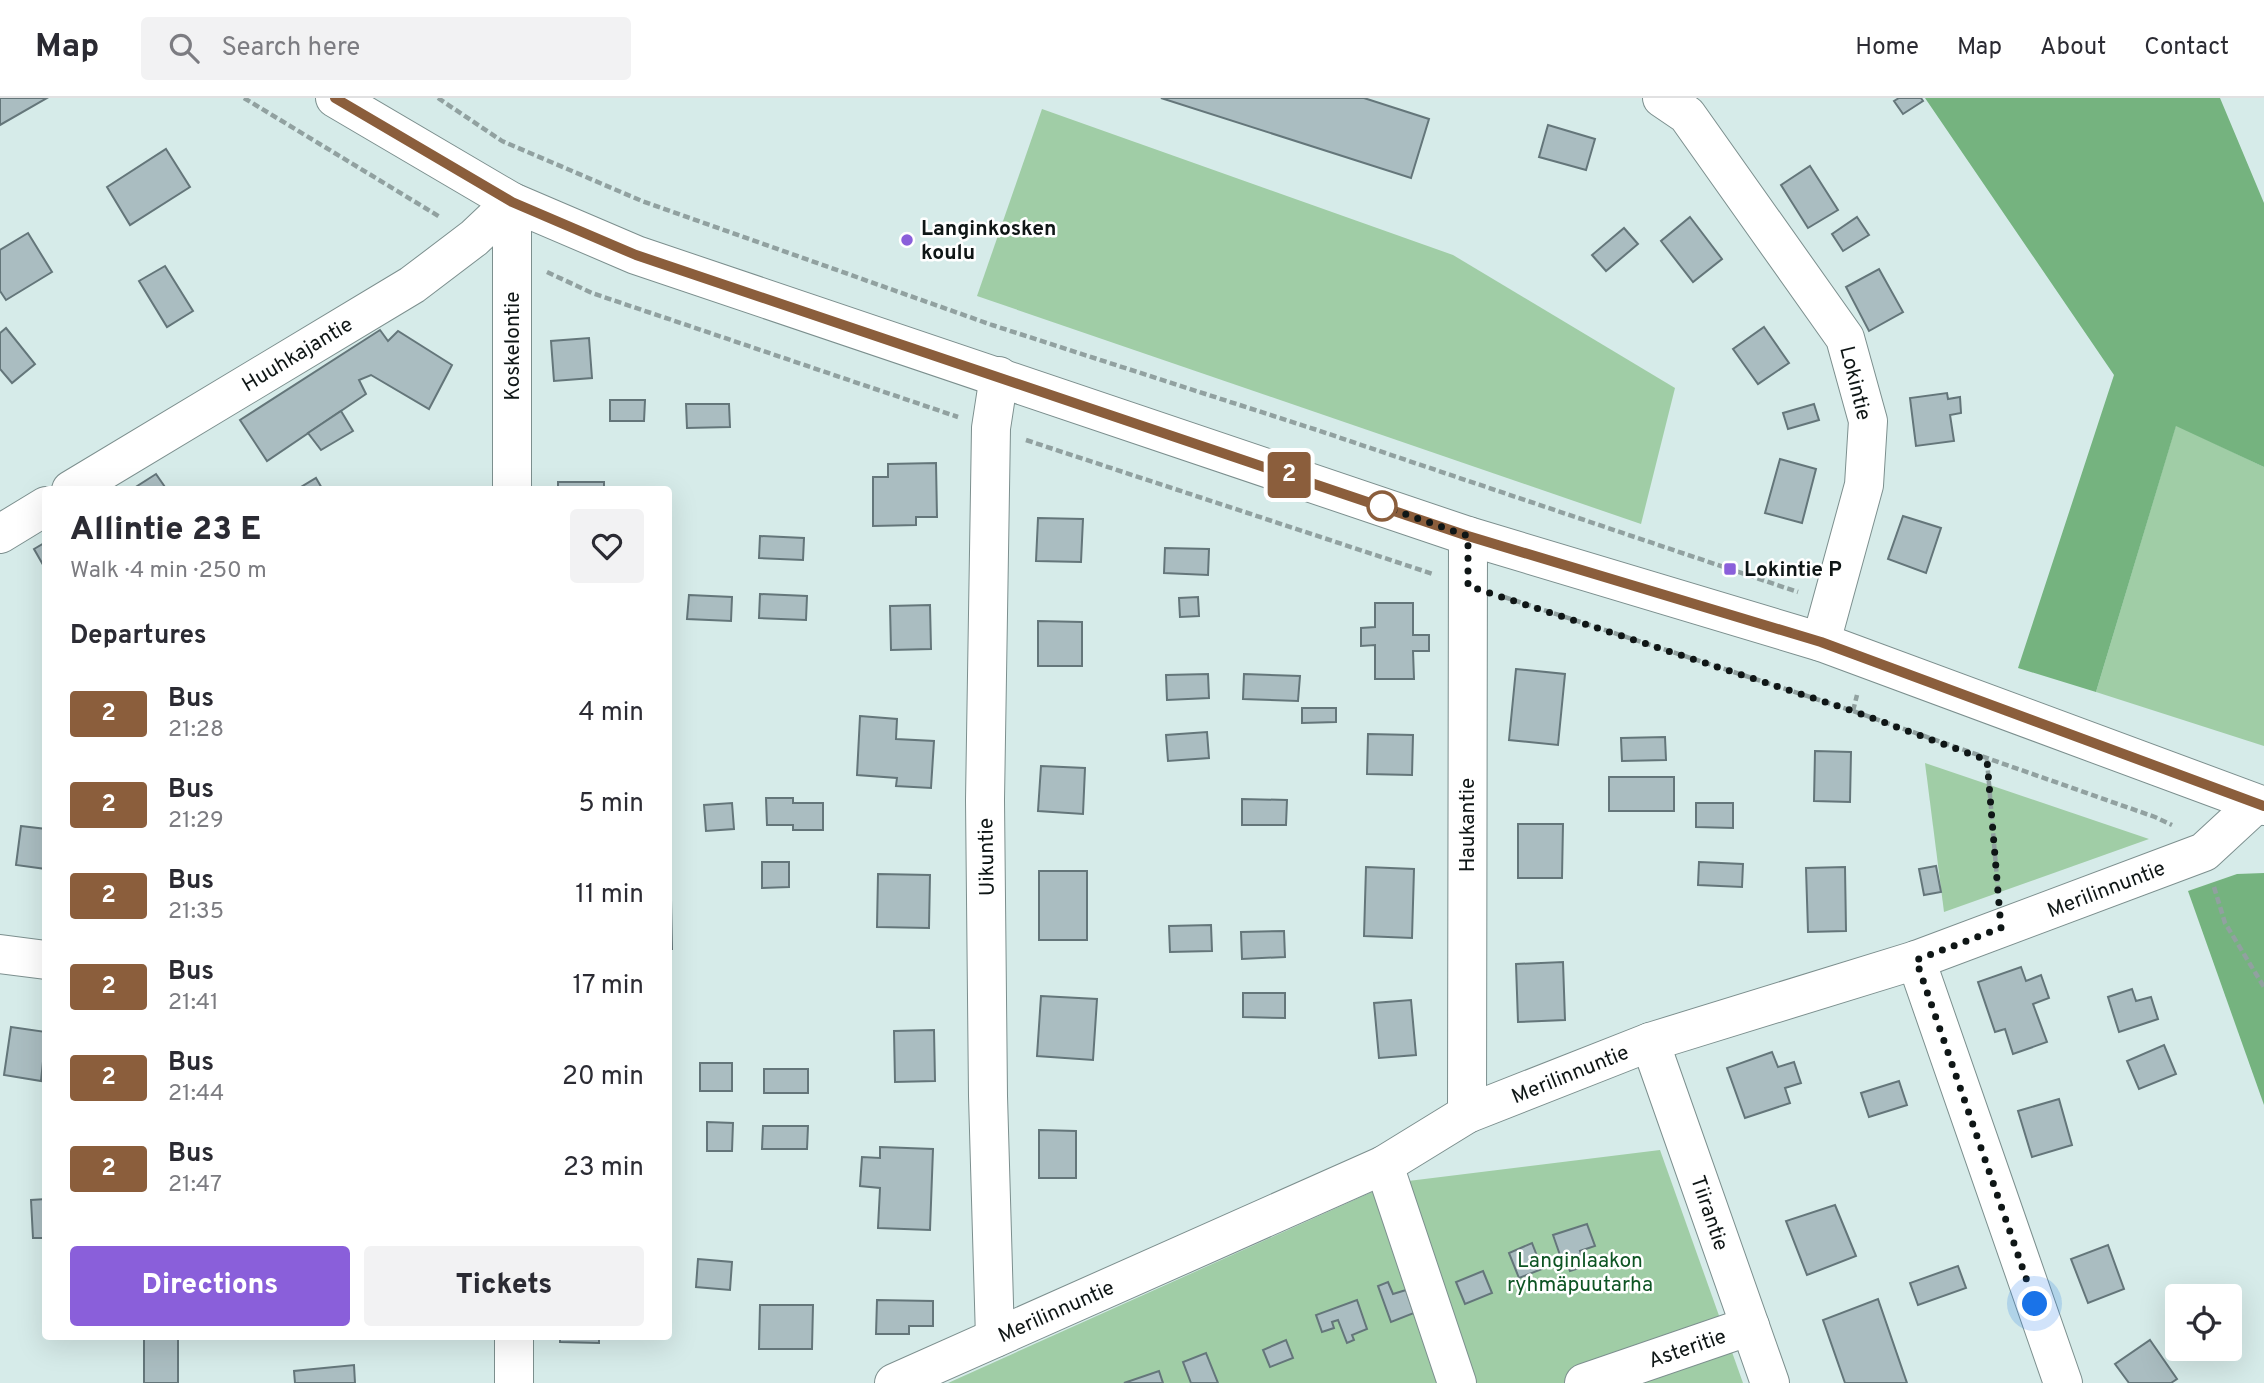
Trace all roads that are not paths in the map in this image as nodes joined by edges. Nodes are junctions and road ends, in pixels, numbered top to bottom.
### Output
1 (335, 98) edge
2 (1681, 104) edge
3 (512, 202) junction
4 (999, 376) junction
5 (78, 486) edge
6 (512, 486) edge
7 (42, 508) edge
8 (0, 534) edge
9 (1468, 536) junction
10 (1821, 642) junction
11 (2260, 805) edge
12 (0, 954) edge
13 (42, 959) edge
14 (1916, 960) junction
15 (1650, 1042) junction
16 (1467, 1114) junction
17 (1384, 1165) junction
18 (1750, 1326) junction
19 (995, 1338) junction
20 (514, 1340) edge
21 (514, 1383) edge
22 (894, 1383) edge
23 (1457, 1383) edge
24 (1584, 1383) edge
25 (1770, 1383) edge
26 (2063, 1383) edge

1 - 3 street
2 - 10 street, Lokintie
3 - 4 street
3 - 5 street, Huuhkajantie
3 - 6 street, Koskelontie
4 - 9 street
4 - 19 street, Uikuntie
7 - 8 street
9 - 10 street
9 - 16 street, Haukantie
10 - 11 street
11 - 14 street, Merilinnuntie
12 - 13 street
14 - 15 street, Merilinnuntie
14 - 26 street
15 - 16 street, Merilinnuntie
15 - 18 street, Tiirantie
16 - 17 street, Merilinnuntie
17 - 19 street, Merilinnuntie
17 - 23 street
18 - 24 street, Asteritie
18 - 25 street, Tiirantie
19 - 22 street, Merilinnuntie
20 - 21 street

